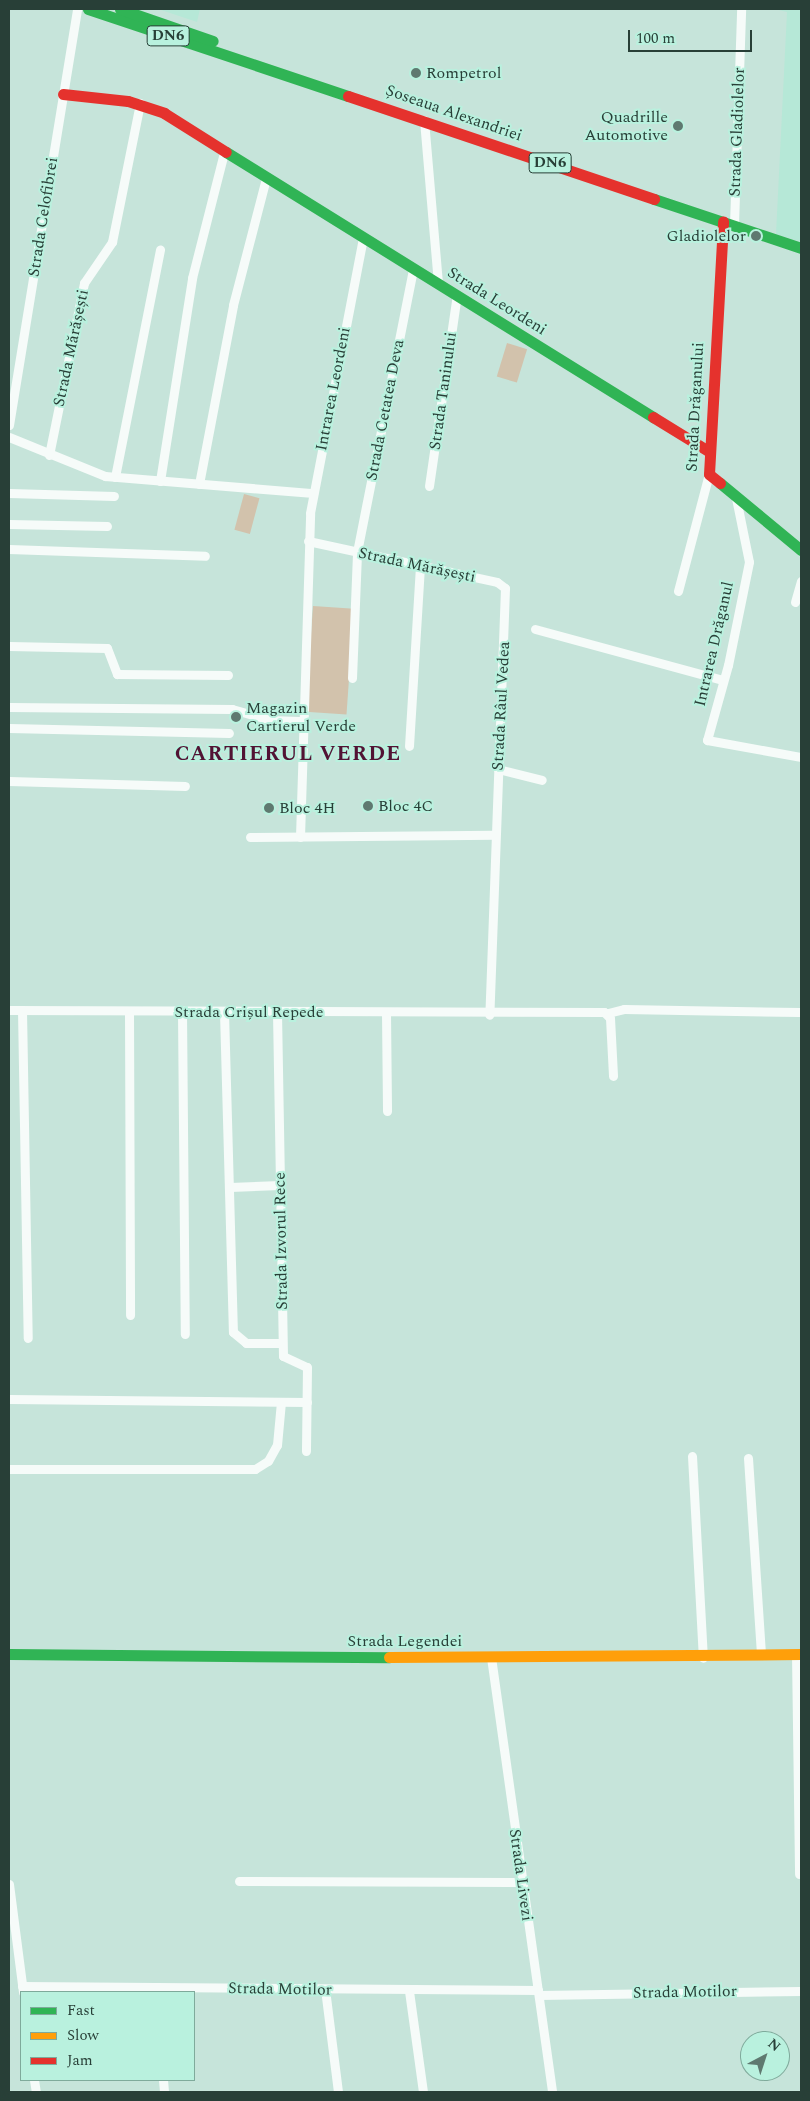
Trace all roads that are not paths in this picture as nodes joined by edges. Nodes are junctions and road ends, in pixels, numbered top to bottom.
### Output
1 (77, 9) edge
2 (88, 9) edge
3 (120, 9) edge
4 (741, 9) edge
5 (249, 60) junction
6 (63, 94) junction
7 (140, 103) junction
8 (424, 120) junction
9 (224, 152) junction
10 (266, 178) junction
11 (722, 221) junction
12 (734, 225) junction
13 (364, 238) junction
14 (801, 248) edge
15 (160, 249) dead end
16 (413, 268) junction
17 (438, 283) junction
18 (457, 295) junction
19 (9, 425) edge
20 (9, 437) edge
21 (710, 452) junction
22 (49, 455) junction
23 (709, 474) junction
24 (115, 477) junction
25 (160, 480) junction
26 (199, 484) junction
27 (429, 486) dead end
28 (313, 493) junction
29 (9, 494) edge
30 (114, 496) dead end
31 (736, 498) junction
32 (9, 524) edge
33 (107, 526) dead end
34 (308, 541) junction
35 (9, 549) edge
36 (801, 550) edge
37 (358, 552) junction
38 (205, 556) dead end
39 (420, 565) junction
40 (801, 581) edge
41 (497, 582) joint
42 (678, 591) dead end
43 (794, 602) dead end
44 (535, 630) dead end
45 (9, 646) edge
46 (228, 675) dead end
47 (352, 678) dead end
48 (723, 680) junction
49 (9, 707) edge
50 (305, 721) junction
51 (9, 728) edge
52 (229, 733) dead end
53 (410, 746) dead end
54 (801, 757) edge
55 (498, 769) junction
56 (542, 780) dead end
57 (9, 782) edge
58 (184, 786) dead end
59 (495, 835) junction
60 (250, 837) dead end
61 (300, 837) junction
62 (9, 1010) edge
63 (22, 1010) junction
64 (129, 1011) junction
65 (182, 1012) junction
66 (224, 1012) junction
67 (277, 1012) junction
68 (799, 1012) dead end
69 (386, 1013) junction
70 (608, 1013) junction
71 (489, 1015) junction
72 (613, 1076) dead end
73 (387, 1111) dead end
74 (280, 1185) junction
75 (230, 1187) junction
76 (130, 1316) dead end
77 (185, 1334) dead end
78 (28, 1338) dead end
79 (282, 1343) junction
80 (9, 1399) edge
81 (281, 1402) junction
82 (306, 1402) junction
83 (306, 1451) dead end
84 (692, 1456) dead end
85 (748, 1458) dead end
86 (9, 1469) edge
87 (9, 1654) edge
88 (798, 1654) edge
89 (761, 1655) junction
90 (491, 1657) junction
91 (702, 1658) junction
92 (799, 1874) dead end
93 (239, 1882) dead end
94 (522, 1882) junction
95 (9, 1884) edge
96 (12, 1936) edge
97 (23, 1989) edge
98 (324, 1989) junction
99 (149, 1990) edge
100 (409, 1991) junction
101 (801, 1991) edge
102 (539, 1993) junction
103 (338, 2092) edge
104 (422, 2092) edge
105 (552, 2092) edge

1 - 6 street, Strada Celofibrei
2 - 5 street, Șoseaua Alexandriei / DN6
3 - 5 street, Șoseaua Alexandriei / DN6
4 - 12 street, Strada Gladiolelor
5 - 8 street, Șoseaua Alexandriei / DN6
6 - 7 street, Strada Leordeni
6 - 19 street, Strada Celofibrei
7 - 9 street, Strada Leordeni
7 - 22 street, Strada Mărășești
8 - 11 street, Șoseaua Alexandriei / DN6
8 - 17 street
9 - 10 street, Strada Leordeni
9 - 25 street
10 - 13 street, Strada Leordeni
10 - 26 street
11 - 12 street, Șoseaua Alexandriei / DN6
11 - 21 street, Strada Drăganului
12 - 14 street, DN6
13 - 16 street, Strada Leordeni
13 - 28 street, Intrarea Leordeni
15 - 24 street
16 - 17 street, Strada Leordeni
16 - 37 street, Strada Cetatea Deva
17 - 18 street, Strada Leordeni
18 - 21 street, Strada Leordeni
18 - 27 street, Strada Taninului
20 - 22 street
21 - 23 street, Strada Drăganului
22 - 24 street
23 - 31 street
23 - 42 street, Strada Drăganului
24 - 25 street
25 - 26 street
26 - 28 street
28 - 34 street, Intrarea Leordeni
29 - 30 street
31 - 36 street
31 - 48 street, Intrarea Drăganul
32 - 33 street
34 - 37 street, Strada Mărășești
34 - 50 street, Intrarea Leordeni
35 - 38 street
37 - 39 street, Strada Mărășești
37 - 47 street, Strada Cetatea Deva
39 - 41 street, Strada Mărășești
39 - 53 street
40 - 43 street
41 - 55 street, Strada Râul Vedea
44 - 48 street, Strada Râul Vedea
45 - 46 street
48 - 54 street, Intrarea Drăganul
49 - 50 street
50 - 61 street, Intrarea Leordeni
51 - 52 street
55 - 56 street
55 - 59 street, Strada Râul Vedea
57 - 58 street
59 - 61 street
59 - 71 street, Strada Râul Vedea
60 - 61 street
62 - 63 street, Strada Crișul Repede
63 - 64 street, Strada Crișul Repede
63 - 78 street
64 - 65 street, Strada Crișul Repede
64 - 76 street
65 - 66 street, Strada Crișul Repede
65 - 77 street
66 - 67 street, Strada Crișul Repede
66 - 75 street
67 - 69 street, Strada Crișul Repede
67 - 74 street, Strada Izvorul Rece
68 - 70 street, Strada Crișul Repede
69 - 71 street, Strada Crișul Repede
69 - 73 street
70 - 71 street, Strada Crișul Repede
70 - 72 street
74 - 75 street
74 - 79 street, Strada Izvorul Rece
75 - 79 street
79 - 82 street, Strada Izvorul Rece
80 - 81 street
81 - 82 street
81 - 86 street
82 - 83 street, Strada Izvorul Rece
84 - 91 street
85 - 89 street
87 - 90 street, Strada Legendei
88 - 89 street, Strada Legendei
88 - 92 street
89 - 91 street, Strada Legendei
90 - 91 street, Strada Legendei
90 - 94 street, Strada Livezi
93 - 94 street
94 - 102 street, Strada Livezi
95 - 96 street
96 - 97 street
97 - 99 street, Strada Motilor
98 - 99 street, Strada Motilor
98 - 100 street, Strada Motilor
98 - 103 street
100 - 102 street, Strada Motilor
100 - 104 street
101 - 102 street, Strada Motilor
102 - 105 street, Strada Livezi

